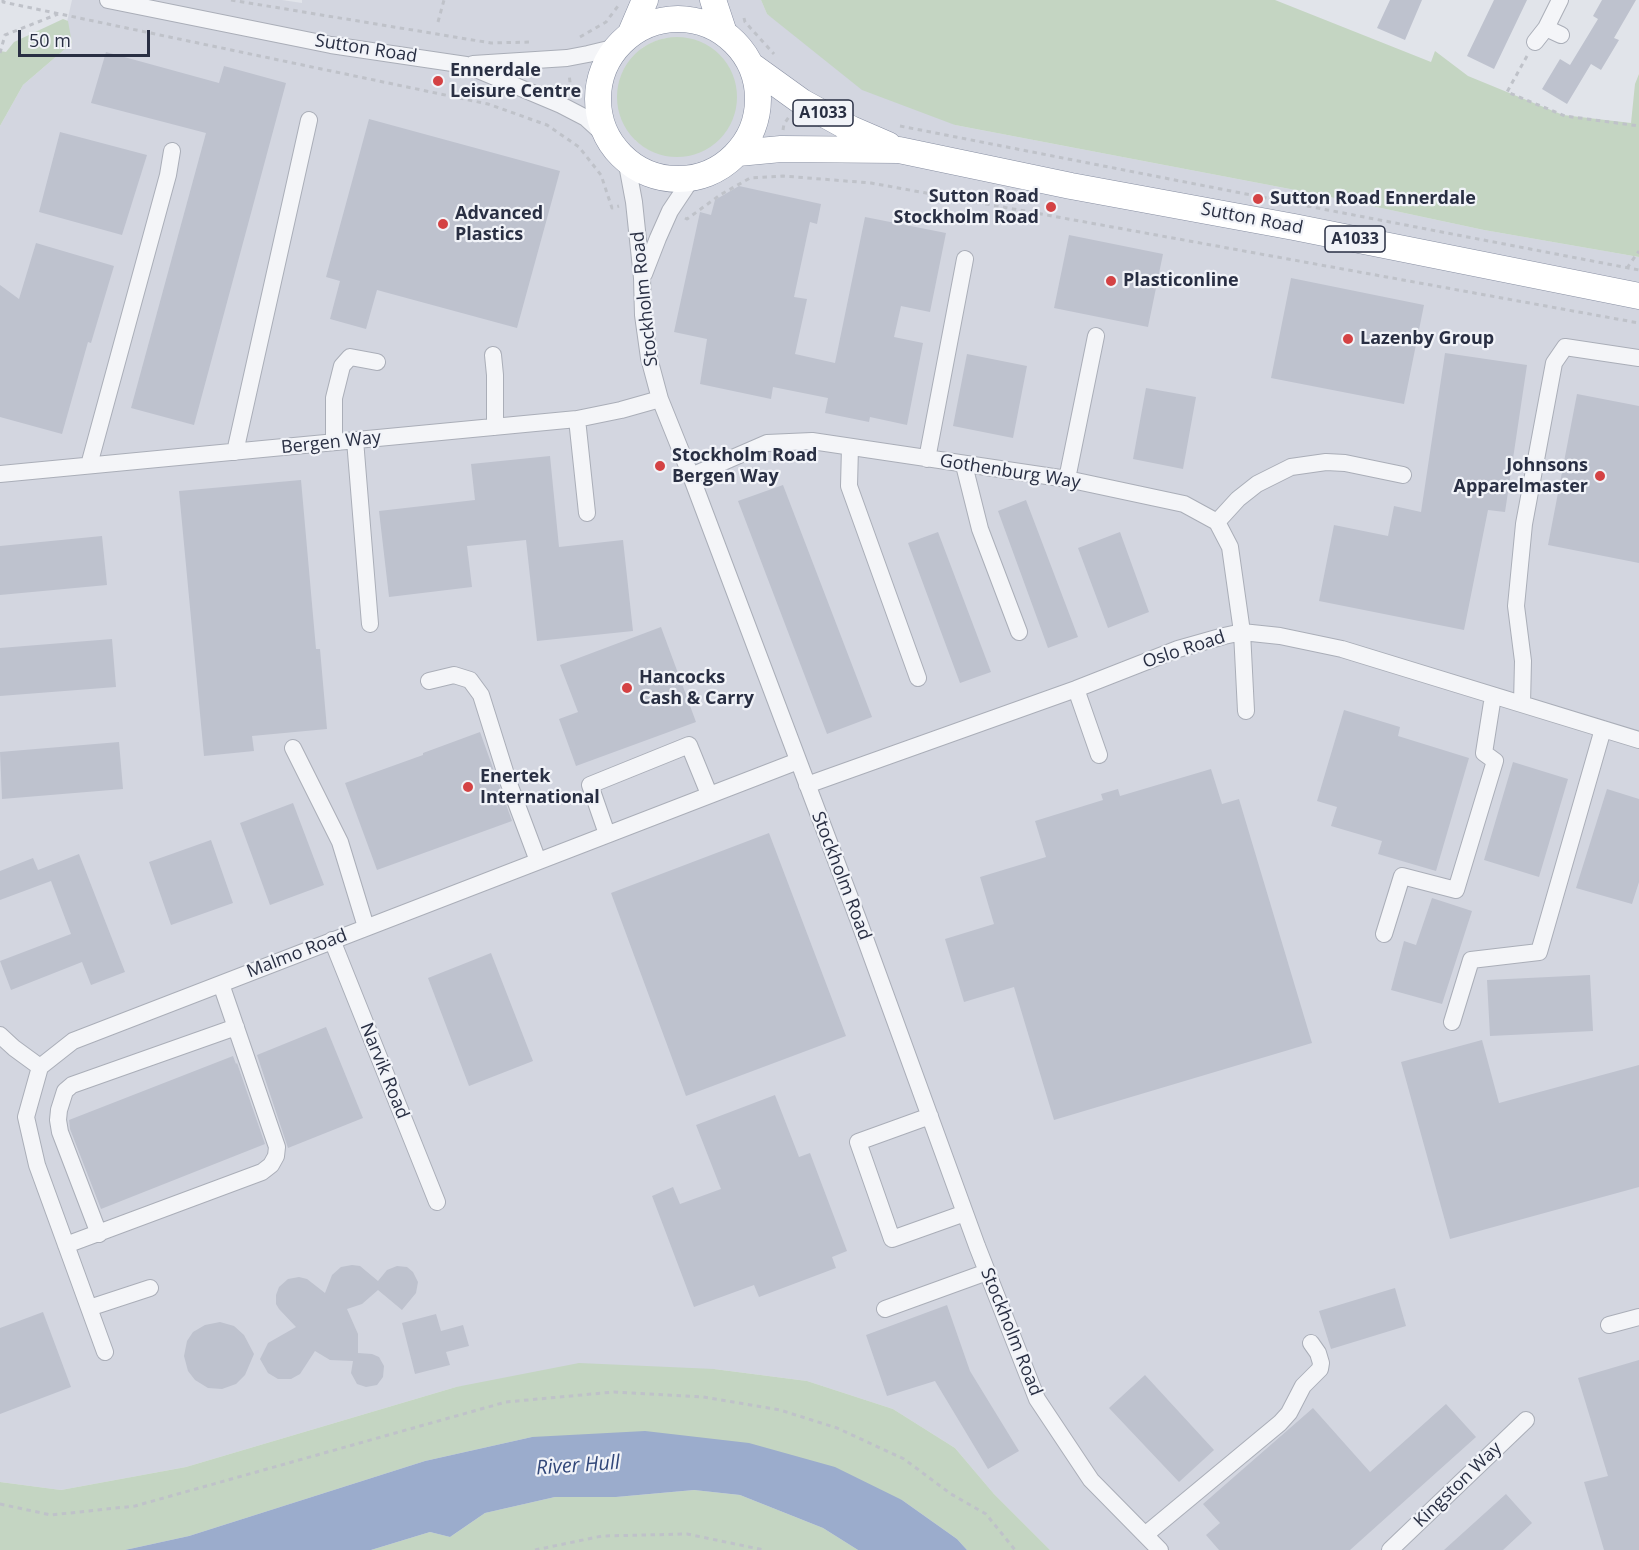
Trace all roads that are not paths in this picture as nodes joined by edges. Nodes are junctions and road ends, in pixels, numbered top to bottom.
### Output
1 (108, 0) edge
2 (713, 0) edge
3 (1560, 0) edge
4 (633, 1) edge
5 (724, 33) junction
6 (623, 41) junction
7 (1535, 42) road end
8 (466, 65) junction
9 (752, 66) junction
10 (309, 120) dead end
11 (900, 138) junction
12 (609, 139) junction
13 (172, 151) dead end
14 (738, 153) junction
15 (626, 159) junction
16 (692, 178) junction
17 (965, 259) dead end
18 (642, 278) junction
19 (1639, 296) edge
20 (1096, 336) dead end
21 (493, 355) dead end
22 (1639, 358) edge
23 (377, 362) dead end
24 (660, 399) junction
25 (577, 419) junction
26 (495, 427) junction
27 (355, 440) junction
28 (334, 442) junction
29 (850, 447) junction
30 (235, 452) junction
31 (927, 459) junction
32 (89, 465) junction
33 (964, 465) junction
34 (0, 474) edge
35 (1402, 474) dead end
36 (691, 476) junction
37 (1067, 479) junction
38 (587, 513) dead end
39 (1217, 522) junction
40 (370, 624) dead end
41 (1019, 632) dead end
42 (1242, 632) junction
43 (918, 678) dead end
44 (429, 681) dead end
45 (1076, 689) junction
46 (1493, 696) junction
47 (1522, 704) junction
48 (1246, 711) dead end
49 (1603, 729) junction
50 (1639, 740) edge
51 (293, 747) dead end
52 (1099, 755) dead end
53 (798, 761) junction
54 (807, 785) junction
55 (709, 795) junction
56 (607, 834) junction
57 (538, 861) junction
58 (366, 927) junction
59 (1384, 934) dead end
60 (332, 940) junction
61 (220, 984) junction
62 (1452, 1022) dead end
63 (236, 1027) junction
64 (0, 1035) edge
65 (40, 1067) junction
66 (930, 1116) junction
67 (437, 1202) dead end
68 (965, 1213) junction
69 (99, 1234) junction
70 (66, 1245) junction
71 (987, 1272) junction
72 (150, 1288) dead end
73 (89, 1308) junction
74 (885, 1310) dead end
75 (1639, 1317) edge
76 (1609, 1325) dead end
77 (1311, 1343) dead end
78 (105, 1352) dead end
79 (1526, 1420) dead end
80 (1144, 1535) junction
81 (1160, 1550) edge
82 (1390, 1550) edge

1 - 8 street, Sutton Road
2 - 5 highway
3 - 7 street
4 - 6 highway
5 - 6 highway
5 - 9 highway
6 - 8 street
6 - 12 highway
8 - 12 street, Sutton Road
9 - 11 highway, A1033
9 - 14 highway
10 - 30 street
11 - 14 highway, A1033
11 - 19 highway, Sutton Road / A1033
12 - 15 highway
13 - 32 street
14 - 16 highway
15 - 16 highway
15 - 18 street, Stockholm Road
16 - 18 street
17 - 31 street
18 - 24 street, Stockholm Road
20 - 37 street
21 - 26 street
22 - 47 street
23 - 28 street
24 - 25 street, Bergen Way
24 - 36 street, Stockholm Road
25 - 26 street, Bergen Way
25 - 38 street
26 - 27 street, Bergen Way
27 - 28 street, Bergen Way
27 - 40 street
28 - 30 street, Bergen Way
29 - 31 street, Gothenburg Way
29 - 36 street, Gothenburg Way
29 - 43 street
30 - 32 street, Bergen Way
31 - 33 street, Gothenburg Way
32 - 34 street, Bergen Way
33 - 37 street, Gothenburg Way
33 - 41 street
35 - 39 street
36 - 53 street, Stockholm Road
37 - 39 street, Gothenburg Way
39 - 42 street
42 - 45 street, Oslo Road
42 - 46 street, Oslo Road
42 - 48 street
44 - 57 street
45 - 52 street
45 - 54 street, Oslo Road
46 - 47 street, Oslo Road
46 - 59 street
47 - 49 street, Oslo Road
49 - 50 street, Oslo Road
49 - 62 street
51 - 58 street
53 - 54 street, Stockholm Road
53 - 55 street, Malmo Road
54 - 66 street, Stockholm Road
55 - 56 street, Malmo Road
55 - 56 street
56 - 57 street, Malmo Road
57 - 58 street, Malmo Road
58 - 60 street, Malmo Road
60 - 61 street, Malmo Road
60 - 67 street, Narvik Road
61 - 63 street
61 - 65 street, Malmo Road
63 - 69 street
63 - 69 street
64 - 65 street
65 - 70 street
66 - 68 street, Stockholm Road
66 - 68 street
68 - 71 street, Stockholm Road
69 - 70 street
70 - 73 street
71 - 74 street
71 - 80 street, Stockholm Road
72 - 73 street
73 - 78 street
75 - 76 street
77 - 80 street
79 - 82 street, Kingston Way
80 - 81 street, Stockholm Road

